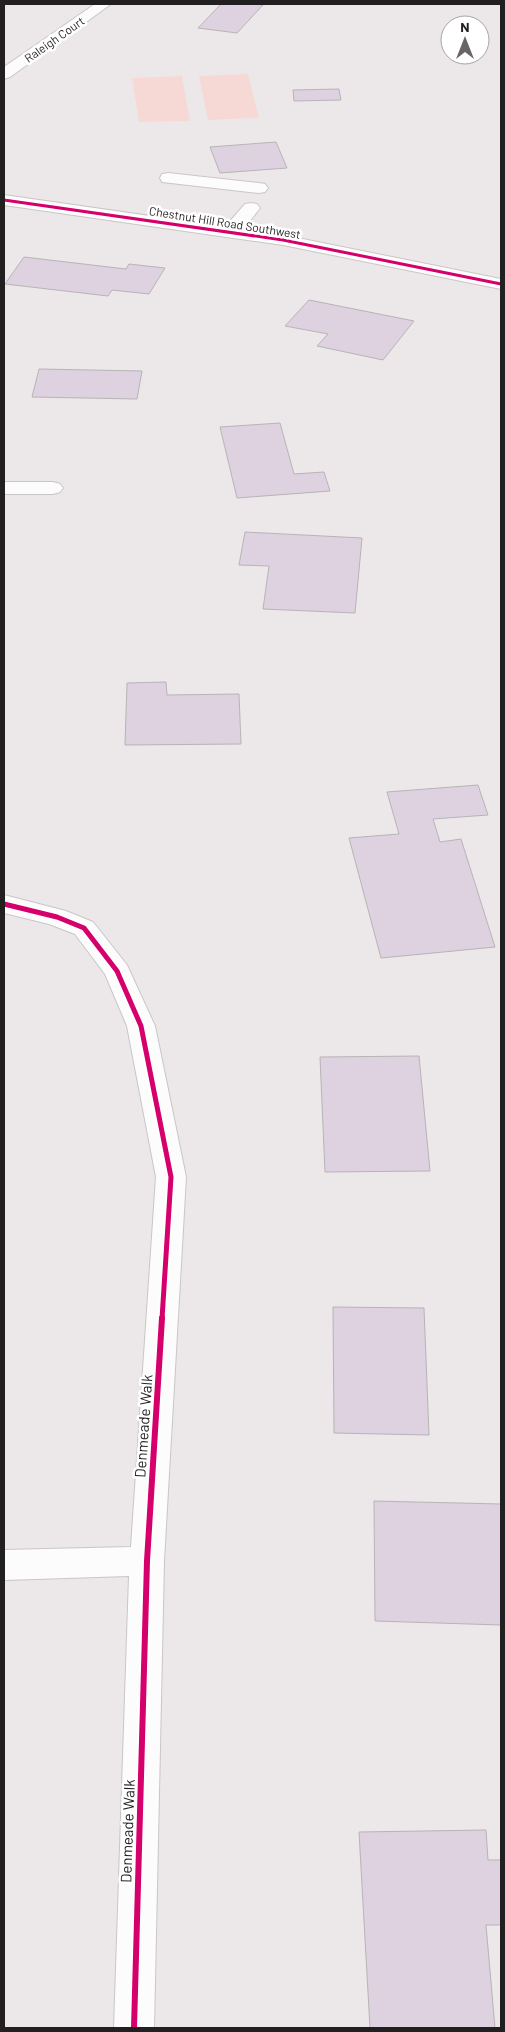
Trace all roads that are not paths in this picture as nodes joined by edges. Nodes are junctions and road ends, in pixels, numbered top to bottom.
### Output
1 (104, 4) edge
2 (4, 74) edge
3 (168, 178) dead end
4 (259, 188) dead end
5 (4, 200) edge
6 (252, 208) dead end
7 (230, 232) junction
8 (501, 284) edge
9 (4, 488) edge
10 (53, 488) dead end
11 (4, 904) edge
12 (147, 1561) junction
13 (4, 1565) edge
14 (134, 2028) edge

1 - 2 street, Raleigh Court
3 - 4 street
5 - 7 street, Chestnut Hill Road Southwest
6 - 7 street
7 - 8 street, Chestnut Hill Road Southwest
9 - 10 street
11 - 12 street, Denmeade Walk
12 - 13 street
12 - 14 street, Denmeade Walk

